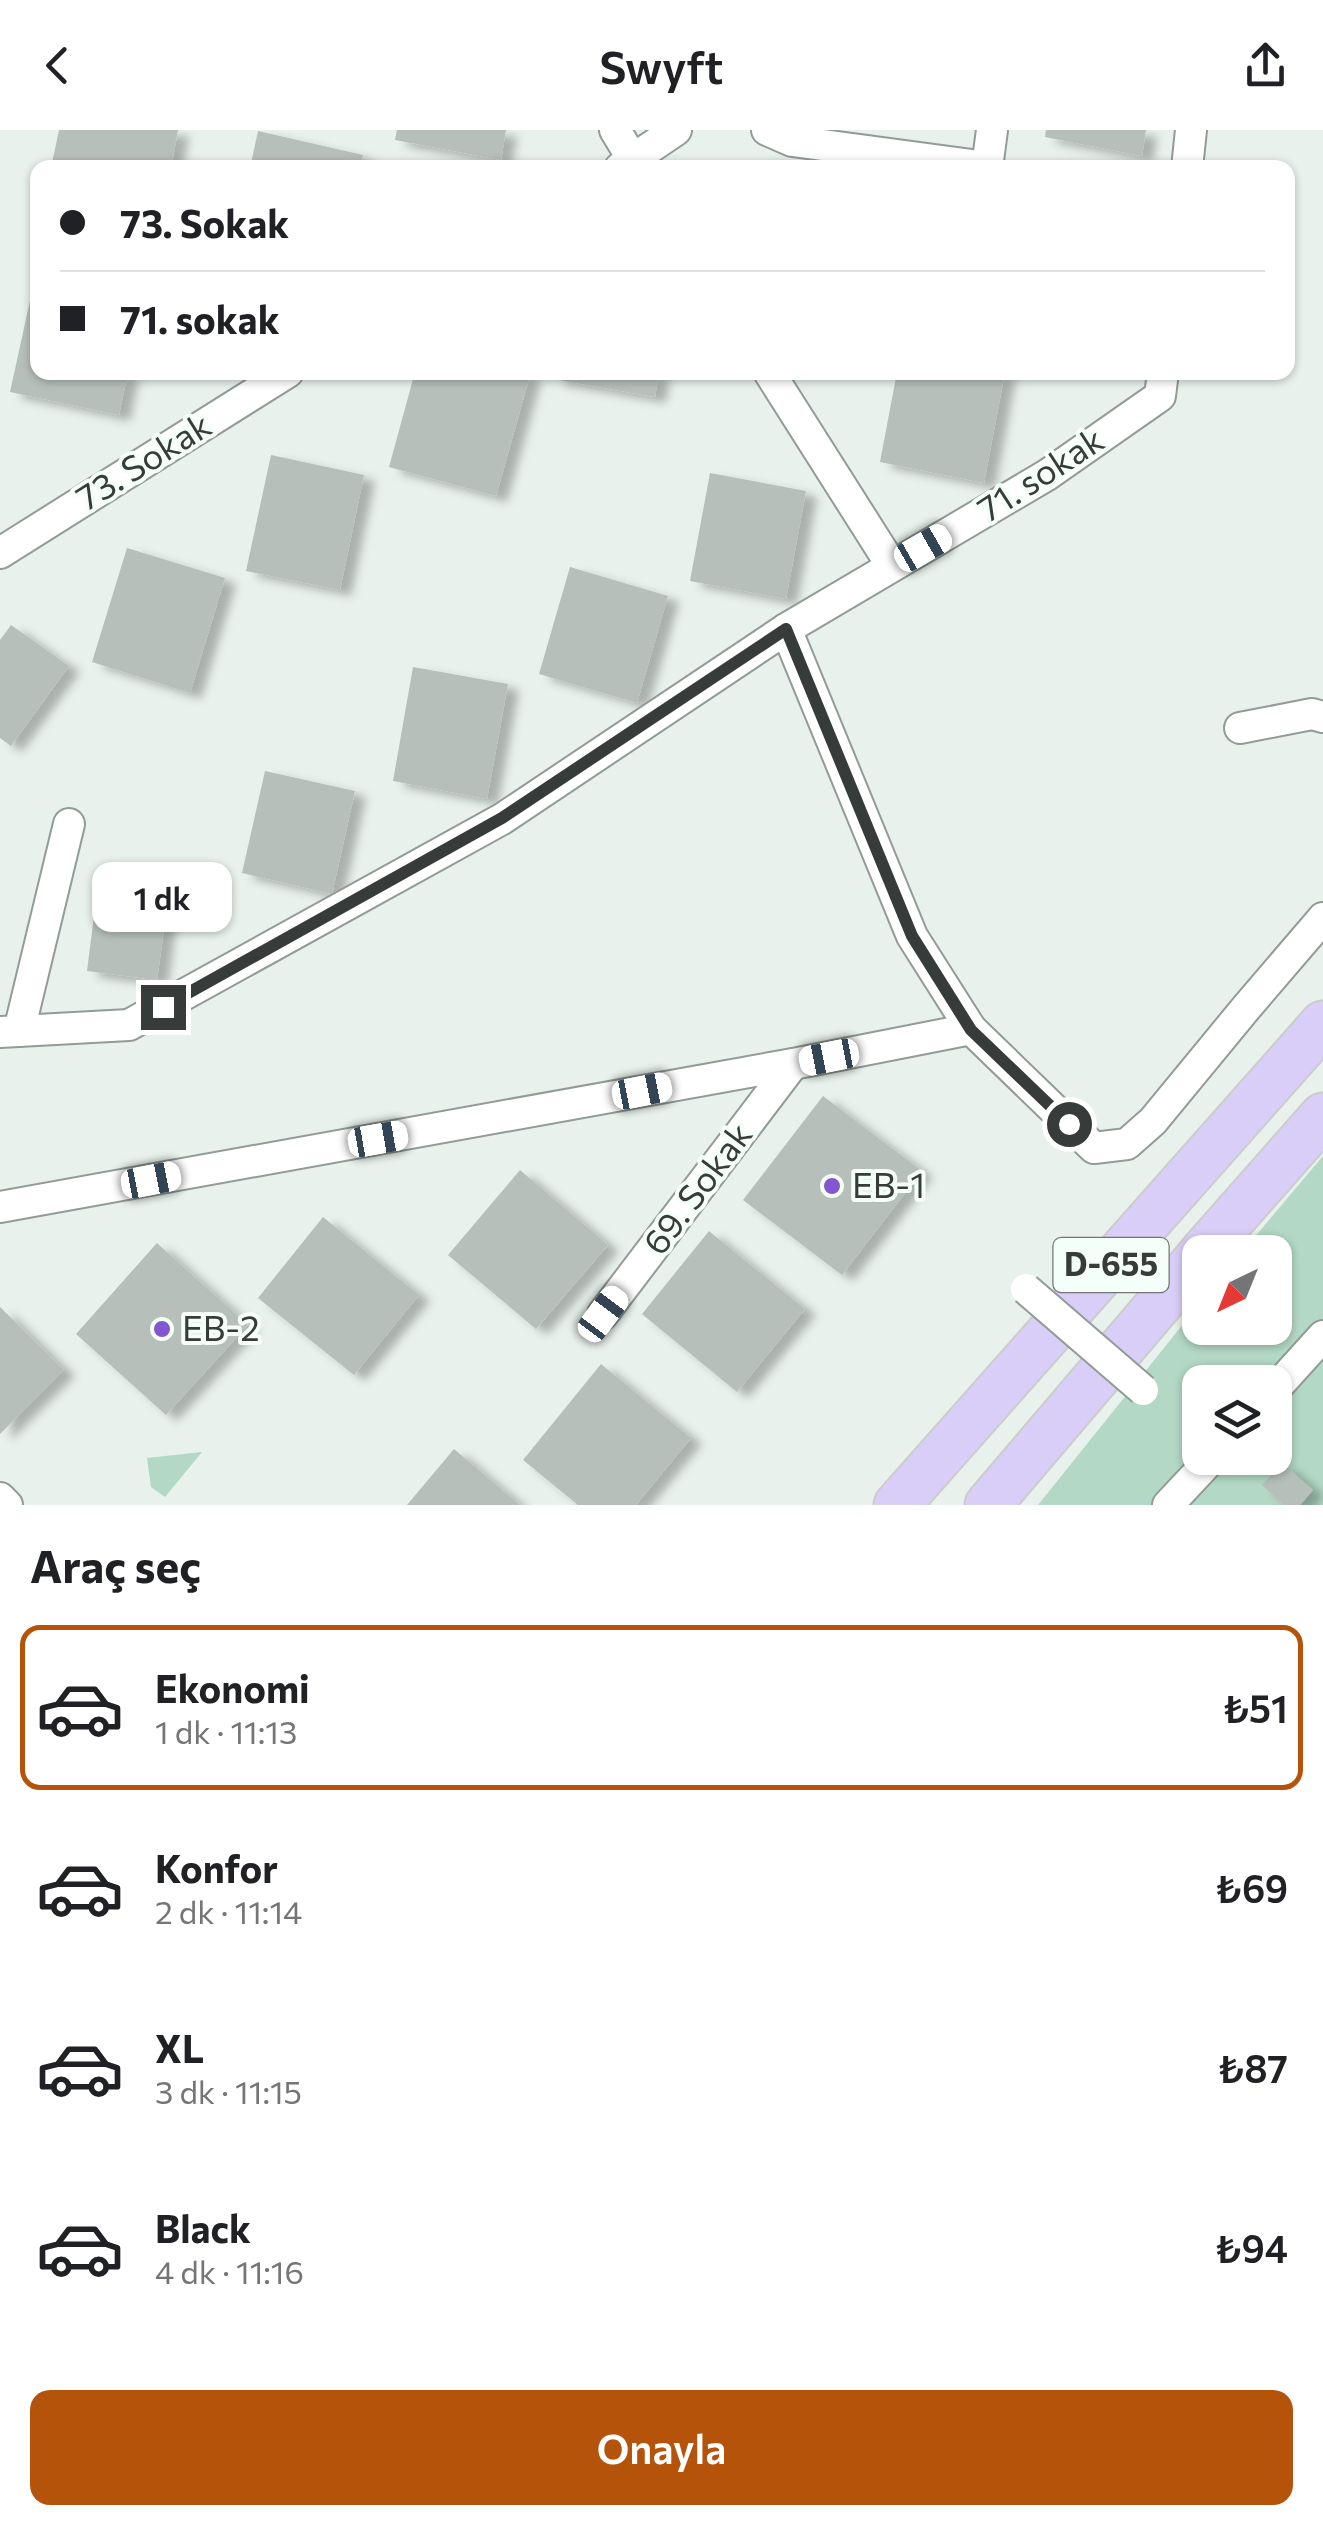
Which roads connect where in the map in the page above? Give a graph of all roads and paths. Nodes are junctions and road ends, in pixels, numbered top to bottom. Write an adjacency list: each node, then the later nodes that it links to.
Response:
1 (615, 130): 6 (street)
2 (676, 130): 7 (street)
3 (767, 130): 8 (street)
4 (992, 130): 9 (street)
5 (1191, 130): 10 (street)
6 (628, 160)
7 (637, 160)
8 (934, 160)
9 (988, 160)
10 (1188, 160)
11 (275, 380): 14 (street, 73. Sokak)
12 (774, 380): 15 (street)
13 (1162, 380): 15 (street, 71. sokak)
14 (0, 552)
15 (892, 566): 16 (street, 71. sokak)
16 (786, 629): 22 (street); 23 (street, 71. sokak)
17 (1323, 717): 18 (street)
18 (1240, 728)
19 (69, 824): 23 (street)
20 (1323, 918): 22 (street)
21 (1323, 1024): 37 (highway, D-655)
22 (971, 1030): 24 (street, 69. Sokak)
23 (10, 1032)
24 (793, 1064): 26 (street, 69. Sokak); 30 (street, 69. Sokak)
25 (1323, 1116): 27 (highway, D-655)
26 (0, 1207)
27 (1218, 1235)
28 (1182, 1276): 38 (highway, D-655)
29 (1026, 1289): 33 (street, bridge)
30 (603, 1314)
31 (1323, 1336): 32 (street)
32 (1292, 1370)
33 (1143, 1390)
34 (1196, 1475): 39 (street)
35 (0, 1498): 36 (street)
36 (7, 1505)
37 (897, 1505)
38 (988, 1505)
39 (1168, 1505)

